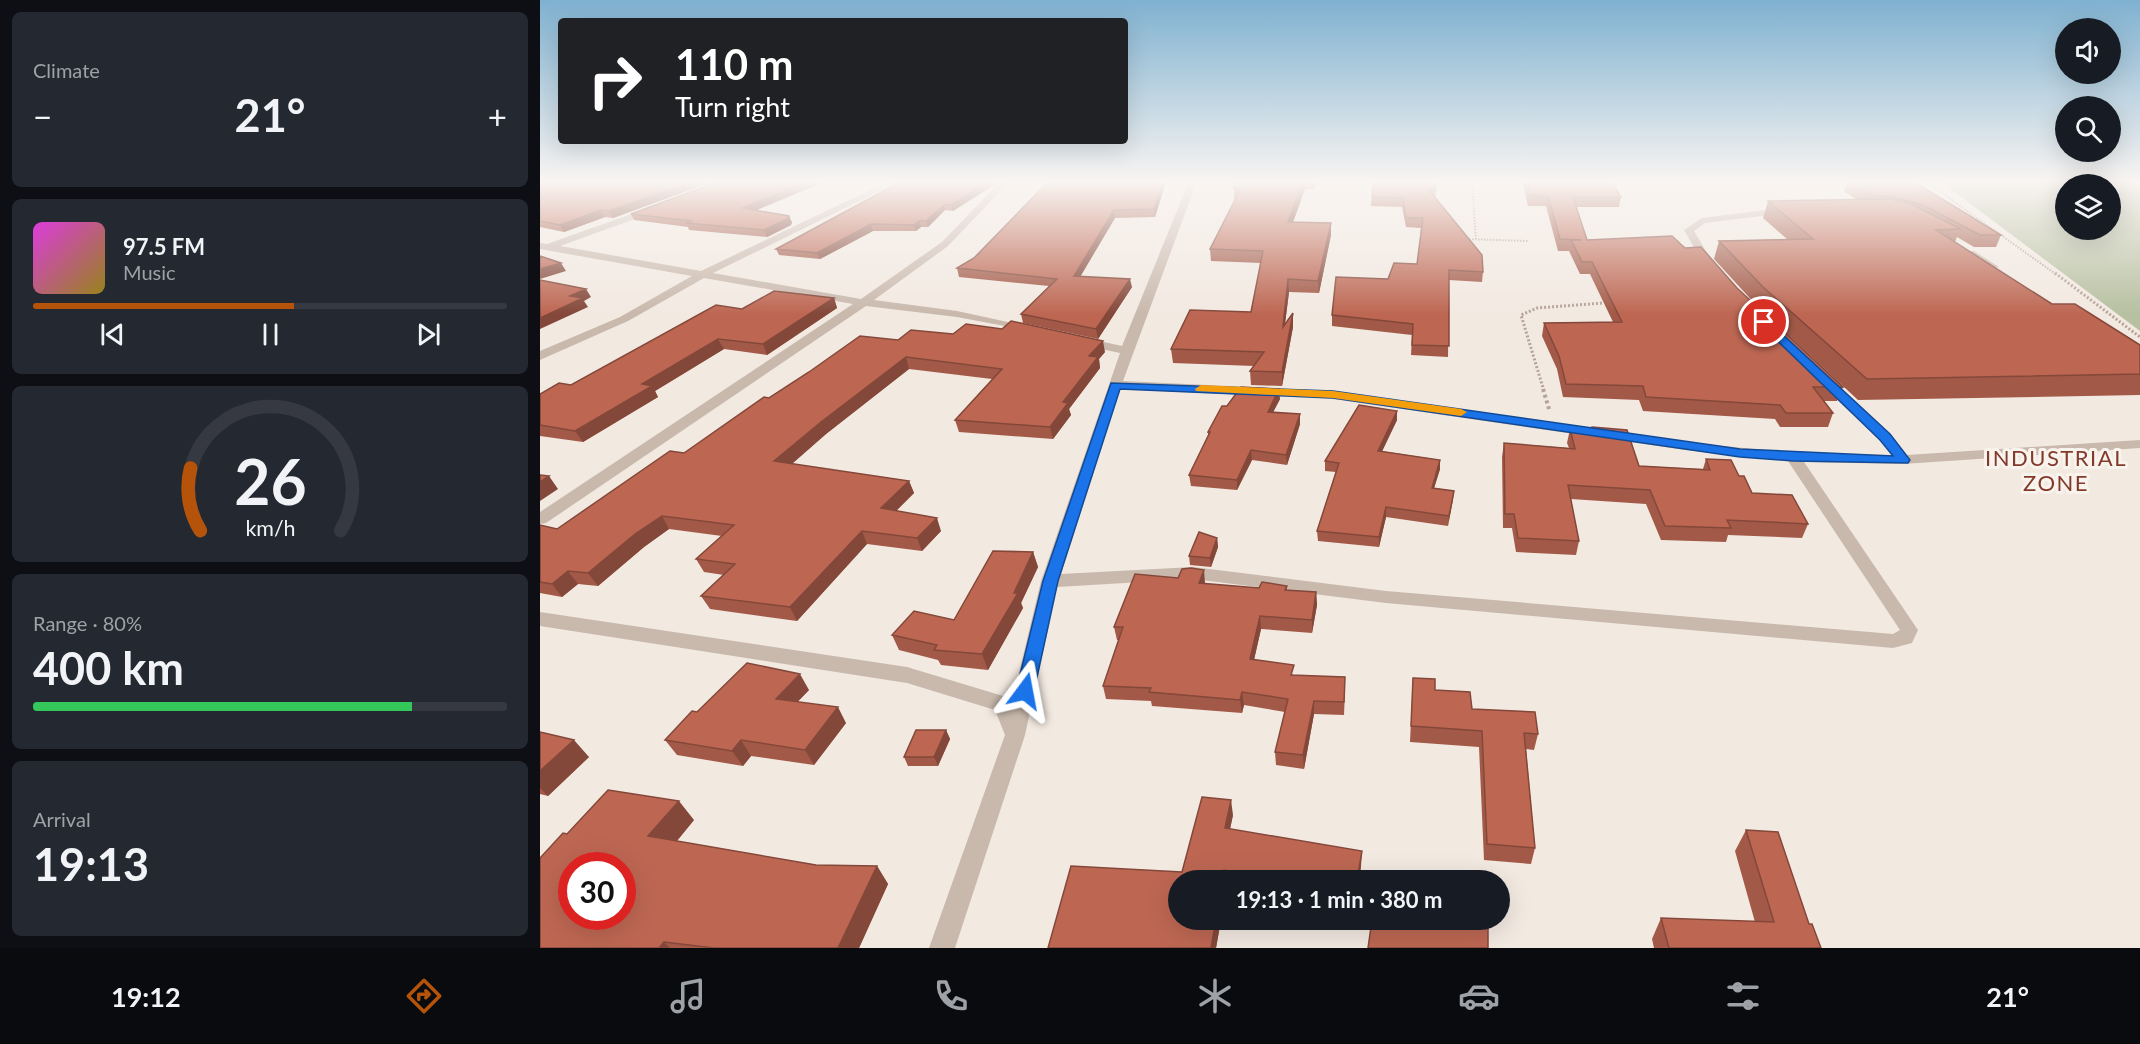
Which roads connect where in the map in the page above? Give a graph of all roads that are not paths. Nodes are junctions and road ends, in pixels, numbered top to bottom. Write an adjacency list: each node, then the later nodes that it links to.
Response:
1 (606, 225): 7 (street)
2 (804, 225): 10 (street)
3 (963, 225): 11 (street)
4 (1176, 225): 14 (street)
5 (1693, 225): 9 (street)
6 (1955, 244): 8 (street)
7 (543, 247): 10 (street)
8 (1994, 267)
9 (1714, 270)
10 (703, 274): 11 (street); 15 (street)
11 (860, 302): 12 (street); 21 (street)
12 (1036, 331)
13 (1070, 339): 14 (street)
14 (1126, 351): 17 (street)
15 (540, 356)
16 (1813, 369): 20 (street)
17 (1115, 385): 19 (street); 22 (street)
18 (2140, 444): 20 (street)
19 (1793, 457): 20 (street); 22 (street)
20 (1903, 460)
21 (540, 519)
22 (1050, 581): 24 (street)
23 (540, 619): 24 (street)
24 (1015, 735): 25 (street)
25 (942, 948)

